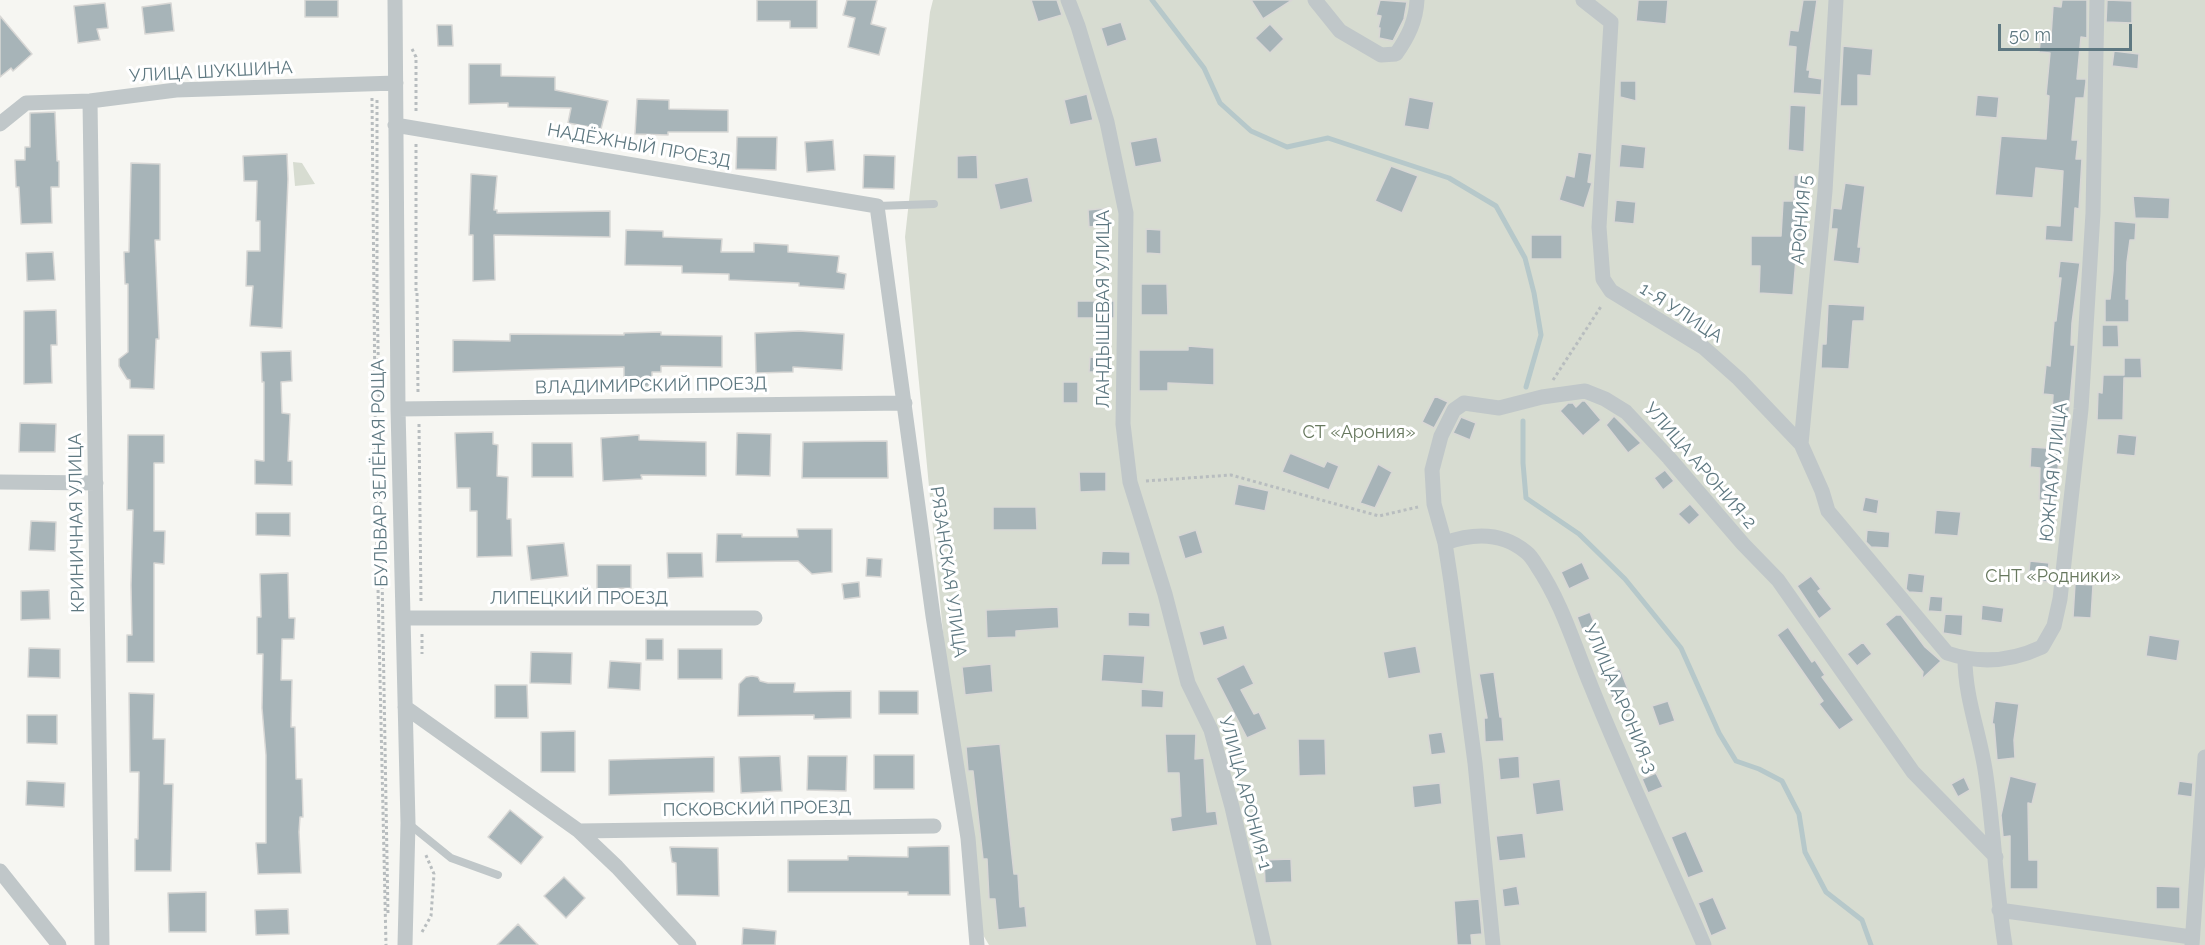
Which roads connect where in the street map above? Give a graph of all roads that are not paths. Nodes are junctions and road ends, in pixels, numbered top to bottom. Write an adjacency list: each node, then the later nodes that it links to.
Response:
1 (395, 0): 8 (street, БУЛЬВАР ЗЕЛЁНАЯ РОЩА)
2 (1068, 0): 18 (street, ЛАНДЫШЕВАЯ УЛИЦА)
3 (1315, 0): 4 (street)
4 (1418, 0)
5 (1583, 0): 16 (street, 1-Я УЛИЦА)
6 (1836, 0): 16 (street, АРОНИЯ 5)
7 (2097, 0): 24 (street, ЮЖНАЯ УЛИЦА)
8 (396, 83): 9 (street, УЛИЦА ШУКШИНА); 11 (street, БУЛЬВАР ЗЕЛЁНАЯ РОЩА)
9 (90, 101): 10 (street, УЛИЦА ШУКШИНА); 19 (street, КРИНИЧНАЯ УЛИЦА)
10 (0, 124)
11 (395, 125): 13 (street, НАДЁЖНЫЙ ПРОЕЗД); 15 (street, БУЛЬВАР ЗЕЛЁНАЯ РОЩА)
12 (934, 204): 13 (lane)
13 (877, 206): 14 (street, РЯЗАНСКАЯ УЛИЦА)
14 (904, 403): 15 (street, ВЛАДИМИРСКИЙ ПРОЕЗД); 40 (street, РЯЗАНСКАЯ УЛИЦА)
15 (398, 409): 21 (street, БУЛЬВАР ЗЕЛЁНАЯ РОЩА)
16 (1801, 444): 23 (street, 1-Я УЛИЦА)
17 (0, 482): 19 (street)
18 (1130, 482): 41 (street, УЛИЦА АРОНИЯ-1)
19 (96, 483): 37 (street, КРИНИЧНАЯ УЛИЦА)
20 (1445, 543): 31 (street, УЛИЦА АРОНИЯ-2); 42 (street, УЛИЦА АРОНИЯ-2); 43 (street, УЛИЦА АРОНИЯ-3)
21 (403, 618): 22 (street, ЛИПЕЦКИЙ ПРОЕЗД); 26 (street, БУЛЬВАР ЗЕЛЁНАЯ РОЩА)
22 (755, 618)
23 (1947, 653): 24 (street); 25 (street, 1-Я УЛИЦА)
24 (1965, 659): 25 (street)
25 (1965, 677): 31 (street)
26 (405, 707): 28 (street, БУЛЬВАР ЗЕЛЁНАЯ РОЩА); 30 (street)
27 (2205, 757): 35 (street)
28 (408, 823): 33 (lane); 38 (street, БУЛЬВАР ЗЕЛЁНАЯ РОЩА)
29 (934, 826): 30 (street, ПСКОВСКИЙ ПРОЕЗД)
30 (579, 831): 39 (street)
31 (1996, 857): 34 (street)
32 (0, 871): 36 (street)
33 (498, 875)
34 (1999, 910): 35 (street); 44 (street)
35 (2191, 941)
36 (59, 945)
37 (102, 945)
38 (405, 945)
39 (689, 945)
40 (977, 945)
41 (1264, 945)
42 (1493, 945)
43 (1704, 945)
44 (2005, 945)

